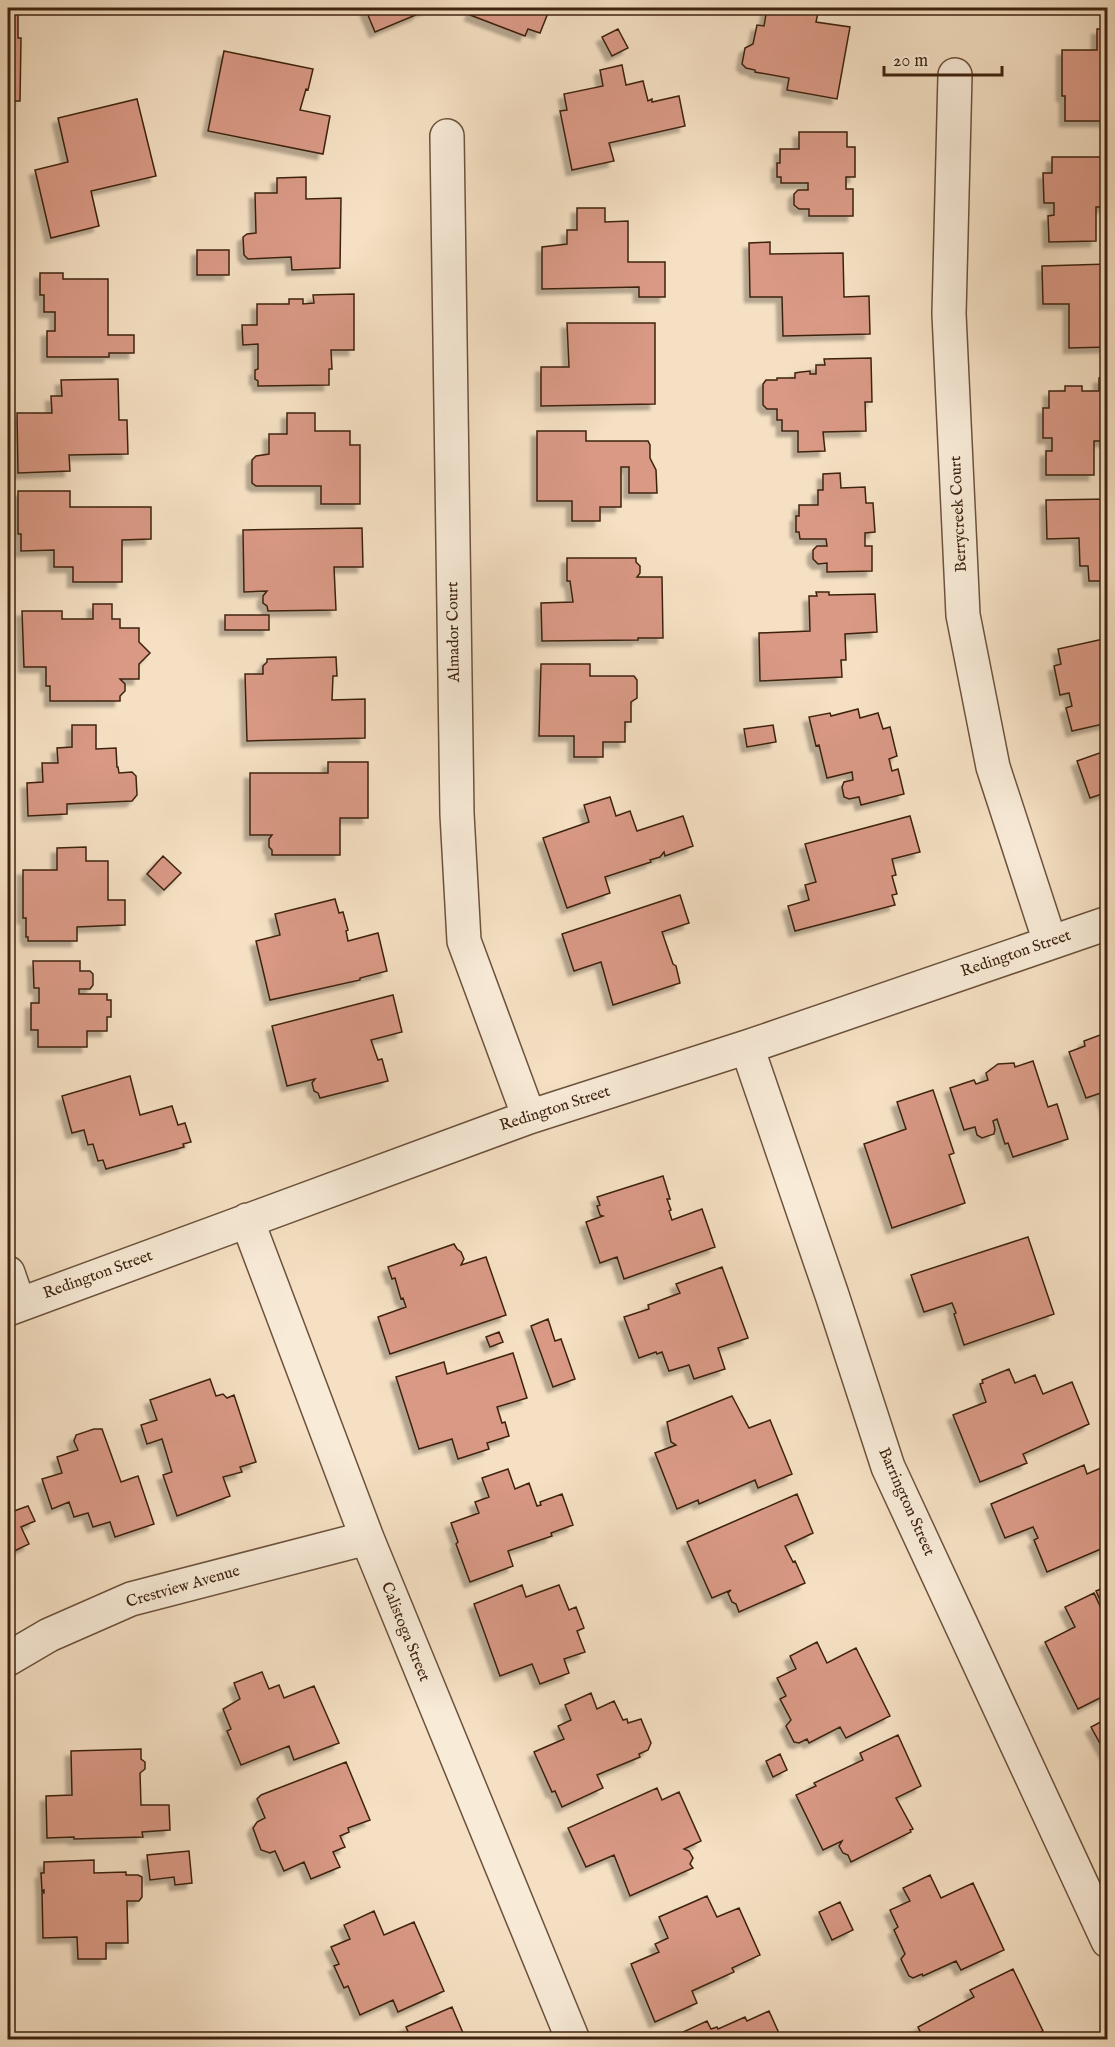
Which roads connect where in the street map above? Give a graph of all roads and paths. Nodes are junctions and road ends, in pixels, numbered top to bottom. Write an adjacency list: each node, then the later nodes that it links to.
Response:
1 (955, 75): 4 (street, Berrycreek Court)
2 (447, 136): 6 (street, Almador Court)
3 (1107, 923): 4 (street, Redington Street)
4 (1050, 942): 5 (street, Redington Street)
5 (747, 1047): 6 (street, Redington Street); 12 (street, Barrington Street)
6 (529, 1117): 7 (street, Redington Street)
7 (247, 1220): 9 (street, Redington Street); 10 (street, Calistoga Street)
8 (8, 1273): 9 (street)
9 (13, 1307)
10 (367, 1538): 11 (street, Crestview Avenue); 13 (street, Calistoga Street)
11 (8, 1659)
12 (1107, 1941)
13 (573, 2040)

